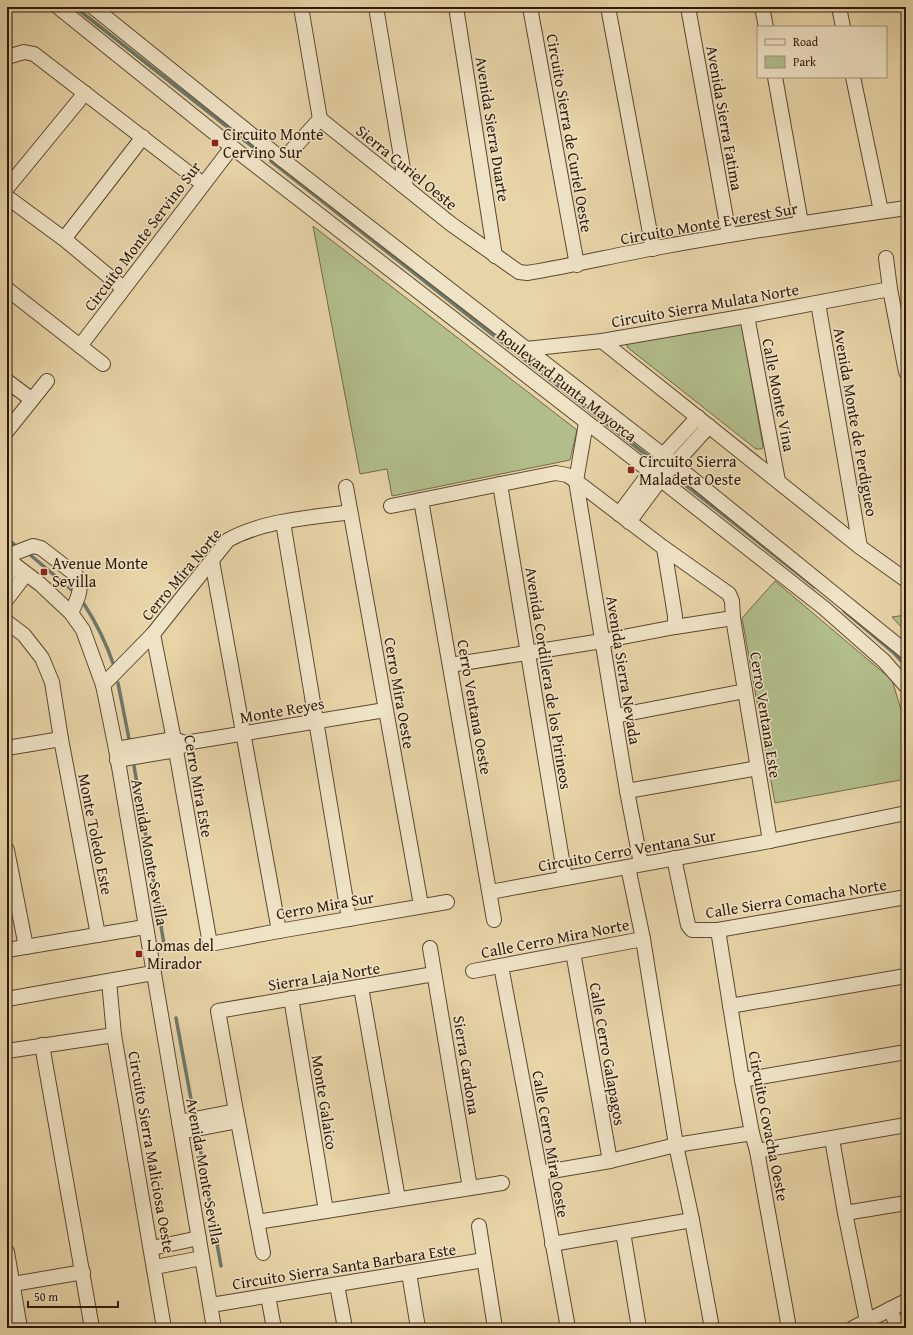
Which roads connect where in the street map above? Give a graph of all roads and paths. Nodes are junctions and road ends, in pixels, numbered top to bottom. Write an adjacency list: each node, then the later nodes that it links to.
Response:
1 (58, 7): 21 (street, Boulevard Punta Mayorca)
2 (94, 7): 12 (street, Boulevard Punta Mayorca)
3 (106, 7): 12 (street)
4 (301, 7): 19 (street)
5 (376, 7): 26 (street)
6 (456, 7): 35 (street, Avenida Sierra Duarte)
7 (530, 7): 37 (street, Circuito Sierra de Curiel Oeste)
8 (608, 7): 34 (street)
9 (688, 7): 32 (street, Avenida Sierra Fatima)
10 (762, 7): 13 (street)
11 (839, 7): 14 (street)
12 (112, 22): 22 (street, Boulevard Punta Mayorca)
13 (766, 26)
14 (843, 26)
15 (7, 57): 18 (street)
16 (775, 78): 31 (street)
17 (853, 78): 30 (street)
18 (85, 93): 20 (street); 27 (street)
19 (320, 119): 23 (street); 26 (street, Sierra Curiel Oeste)
20 (143, 138): 25 (street); 33 (street)
21 (232, 147): 24 (street, Boulevard Punta Mayorca); 25 (street, Circuito Monte Servino Sur)
22 (268, 148): 23 (street, Boulevard Punta Mayorca); 24 (street)
23 (283, 160): 46 (street, Boulevard Punta Mayorca)
24 (255, 165): 53 (street, Boulevard Punta Mayorca)
25 (203, 184): 39 (street, Circuito Monte Servino Sur)
26 (406, 187): 35 (street, Sierra Curiel Oeste)
27 (7, 188)
28 (7, 197): 33 (street)
29 (906, 208): 30 (street, Circuito Monte Everest Sur)
30 (881, 212): 31 (street, Circuito Monte Everest Sur)
31 (801, 223): 32 (street, Circuito Monte Everest Sur)
32 (729, 236): 34 (street, Circuito Monte Everest Sur)
33 (64, 239): 39 (street)
34 (653, 249): 37 (street, Circuito Monte Everest Sur)
35 (495, 256): 38 (street, Sierra Curiel Oeste)
36 (886, 258): 41 (street)
37 (577, 265): 38 (street, Circuito Monte Everest Sur)
38 (519, 272)
39 (123, 288): 45 (street, Circuito Monte Servino Sur)
40 (7, 289): 45 (street)
41 (890, 289): 42 (street, Circuito Sierra Mulata Norte); 48 (street)
42 (818, 303): 43 (street, Circuito Sierra Mulata Norte); 67 (street, Avenida Monte de Perdigueo)
43 (747, 316): 44 (street, Circuito Sierra Mulata Norte); 59 (street, Calle Monte Vina)
44 (602, 341): 46 (street, Circuito Sierra Mulata Norte); 52 (street)
45 (80, 346): 47 (street)
46 (526, 349): 55 (street, Boulevard Punta Mayorca)
47 (102, 364)
48 (906, 372)
49 (7, 381): 51 (street)
50 (46, 381): 51 (street)
51 (31, 399): 54 (street)
52 (703, 421): 55 (street); 56 (street); 59 (street)
53 (586, 422): 57 (street, Boulevard Punta Mayorca); 58 (street, Avenida Sierra Nevada)
54 (7, 431)
55 (663, 455): 56 (street, Boulevard Punta Mayorca); 57 (street)
56 (674, 464): 57 (street); 80 (street, Boulevard Punta Mayorca)
57 (655, 476): 65 (street); 84 (street, Boulevard Punta Mayorca)
58 (576, 481): 60 (street); 65 (street); 79 (street, Avenida Sierra Nevada)
59 (778, 481): 67 (street)
60 (500, 484): 62 (street); 81 (street, Avenida Cordillera de los Pirineos)
61 (346, 487): 64 (street, Cerro Mira Oeste)
62 (420, 500): 63 (street); 82 (street, Cerro Ventana Oeste)
63 (392, 506)
64 (350, 512): 66 (street, Cerro Mira Norte); 86 (street, Cerro Mira Oeste)
65 (624, 518): 68 (street)
66 (283, 522): 69 (street, Cerro Mira Norte); 88 (street)
67 (860, 547): 72 (street)
68 (664, 548): 75 (street, Cerro Ventana Este); 77 (street)
69 (212, 561): 78 (street, Cerro Mira Norte); 89 (street)
70 (9, 564): 71 (street, Avenida Monte Sevilla); 74 (street)
71 (26, 574): 73 (street); 74 (street, Avenida Monte Sevilla)
72 (906, 580)
73 (7, 599)
74 (71, 613): 83 (street, Avenida Monte Sevilla)
75 (733, 618): 77 (street); 85 (street, Cerro Ventana Este)
76 (7, 622): 90 (street, Monte Toledo Este)
77 (674, 627): 79 (street)
78 (153, 634): 83 (street, Cerro Mira Norte); 91 (street, Cerro Mira Este)
79 (602, 642): 81 (street); 87 (street, Avenida Sierra Nevada)
80 (906, 652)
81 (528, 653): 82 (street); 101 (street, Avenida Cordillera de los Pirineos)
82 (450, 665): 102 (street, Cerro Ventana Oeste)
83 (103, 685): 93 (street, Avenida Monte Sevilla)
84 (906, 686)
85 (745, 691): 87 (street); 94 (street, Cerro Ventana Este)
86 (385, 710): 88 (street, Monte Reyes); 105 (street, Cerro Mira Oeste)
87 (615, 716): 95 (street, Avenida Sierra Nevada)
88 (317, 721): 89 (street, Monte Reyes); 106 (street)
89 (244, 734): 91 (street, Monte Reyes); 110 (street)
90 (61, 739): 92 (street); 111 (street, Monte Toledo Este)
91 (178, 744): 93 (street, Monte Reyes); 113 (street, Cerro Mira Este)
92 (7, 748)
93 (116, 754): 108 (street, Avenida Monte Sevilla)
94 (758, 768): 95 (street); 97 (street, Cerro Ventana Este)
95 (627, 791): 100 (street, Avenida Sierra Nevada)
96 (906, 813): 97 (street, Circuito Cerro Ventana Sur)
97 (770, 841): 99 (street, Circuito Cerro Ventana Sur)
98 (7, 850): 114 (street)
99 (674, 858): 100 (street, Circuito Cerro Ventana Sur); 109 (street, Calle Sierra Comacha Norte)
100 (634, 866): 101 (street, Circuito Cerro Ventana Sur); 112 (street, Avenida Sierra Nevada)
101 (565, 878): 102 (street, Circuito Cerro Ventana Sur)
102 (490, 892): 107 (street, Cerro Ventana Oeste)
103 (906, 897): 109 (street, Calle Sierra Comacha Norte)
104 (447, 902): 105 (street, Cerro Mira Sur)
105 (421, 905): 106 (street, Cerro Mira Sur)
106 (349, 919): 110 (street, Cerro Mira Sur)
107 (494, 920)
108 (146, 927): 111 (street); 120 (street, Avenida Monte Sevilla)
109 (718, 930): 127 (street, Circuito Covacha Oeste)
110 (279, 931): 113 (street, Cerro Mira Sur)
111 (98, 935): 114 (street)
112 (643, 939): 117 (street, Calle Cerro Mira Norte); 138 (street, Avenida Sierra Nevada)
113 (210, 944)
114 (26, 947): 116 (street)
115 (430, 948): 121 (street, Sierra Cardona)
116 (7, 950)
117 (573, 952): 118 (street, Calle Cerro Mira Norte); 140 (street, Calle Cerro Galapagos)
118 (501, 966): 119 (street, Calle Cerro Mira Norte); 141 (street, Calle Cerro Mira Oeste)
119 (473, 971)
120 (153, 973): 123 (street); 135 (street, Avenida Monte Sevilla)
121 (434, 974): 124 (street, Sierra Laja Norte); 143 (street, Sierra Cardona)
122 (906, 976): 127 (street)
123 (110, 981): 126 (street); 128 (street, Circuito Sierra Maliciosa Oeste)
124 (360, 987): 125 (street, Sierra Laja Norte); 144 (street)
125 (291, 998): 133 (street, Sierra Laja Norte); 146 (street, Monte Galaico)
126 (7, 999)
127 (730, 1006): 132 (street, Circuito Covacha Oeste)
128 (114, 1035): 129 (street); 154 (street, Circuito Sierra Maliciosa Oeste)
129 (42, 1045): 130 (street); 160 (street)
130 (7, 1051)
131 (906, 1052): 132 (street)
132 (742, 1080): 136 (street, Circuito Covacha Oeste)
133 (237, 1116): 135 (street); 149 (street)
134 (906, 1125): 137 (street)
135 (180, 1127): 152 (street, Avenida Monte Sevilla)
136 (752, 1133): 138 (street); 139 (street, Circuito Covacha Oeste)
137 (832, 1139): 139 (street); 147 (street)
138 (676, 1145): 140 (street); 148 (street, Avenida Sierra Nevada)
139 (757, 1151): 179 (street, Circuito Covacha Oeste)
140 (610, 1161): 141 (street)
141 (540, 1173): 153 (street, Calle Cerro Mira Oeste)
142 (502, 1183): 143 (street)
143 (470, 1188): 144 (street)
144 (398, 1199): 146 (street)
145 (906, 1203): 147 (street)
146 (326, 1211): 149 (street)
147 (845, 1213): 167 (street)
148 (692, 1220): 151 (street); 178 (street, Avenida Sierra Nevada)
149 (257, 1222): 156 (street)
150 (479, 1226): 158 (street)
151 (623, 1232): 153 (street); 177 (street)
152 (199, 1238): 154 (street); 157 (street, Avenida Monte Sevilla)
153 (552, 1244): 176 (street, Calle Cerro Mira Oeste)
154 (152, 1248): 159 (street, Circuito Sierra Maliciosa Oeste)
155 (7, 1252): 162 (street)
156 (263, 1253)
157 (202, 1258): 159 (street); 165 (street, Avenida Monte Sevilla)
158 (484, 1260): 161 (street, Circuito Sierra Santa Barbara Este); 175 (street)
159 (155, 1267): 170 (street, Circuito Sierra Maliciosa Oeste)
160 (83, 1272): 162 (street); 169 (street)
161 (410, 1272): 163 (street, Circuito Sierra Santa Barbara Este); 174 (street)
162 (13, 1284): 168 (street)
163 (336, 1285): 164 (street, Circuito Sierra Santa Barbara Este); 173 (street)
164 (268, 1296): 165 (street, Circuito Sierra Santa Barbara Este); 172 (street)
165 (211, 1305): 171 (street, Avenida Monte Sevilla)
166 (901, 1307): 167 (street); 181 (street)
167 (866, 1321): 180 (street)
168 (20, 1328)
169 (92, 1328)
170 (164, 1328)
171 (214, 1328)
172 (274, 1328)
173 (346, 1328)
174 (418, 1328)
175 (495, 1328)
176 (568, 1328)
177 (639, 1328)
178 (712, 1328)
179 (789, 1328)
180 (853, 1328)
181 (898, 1328)

